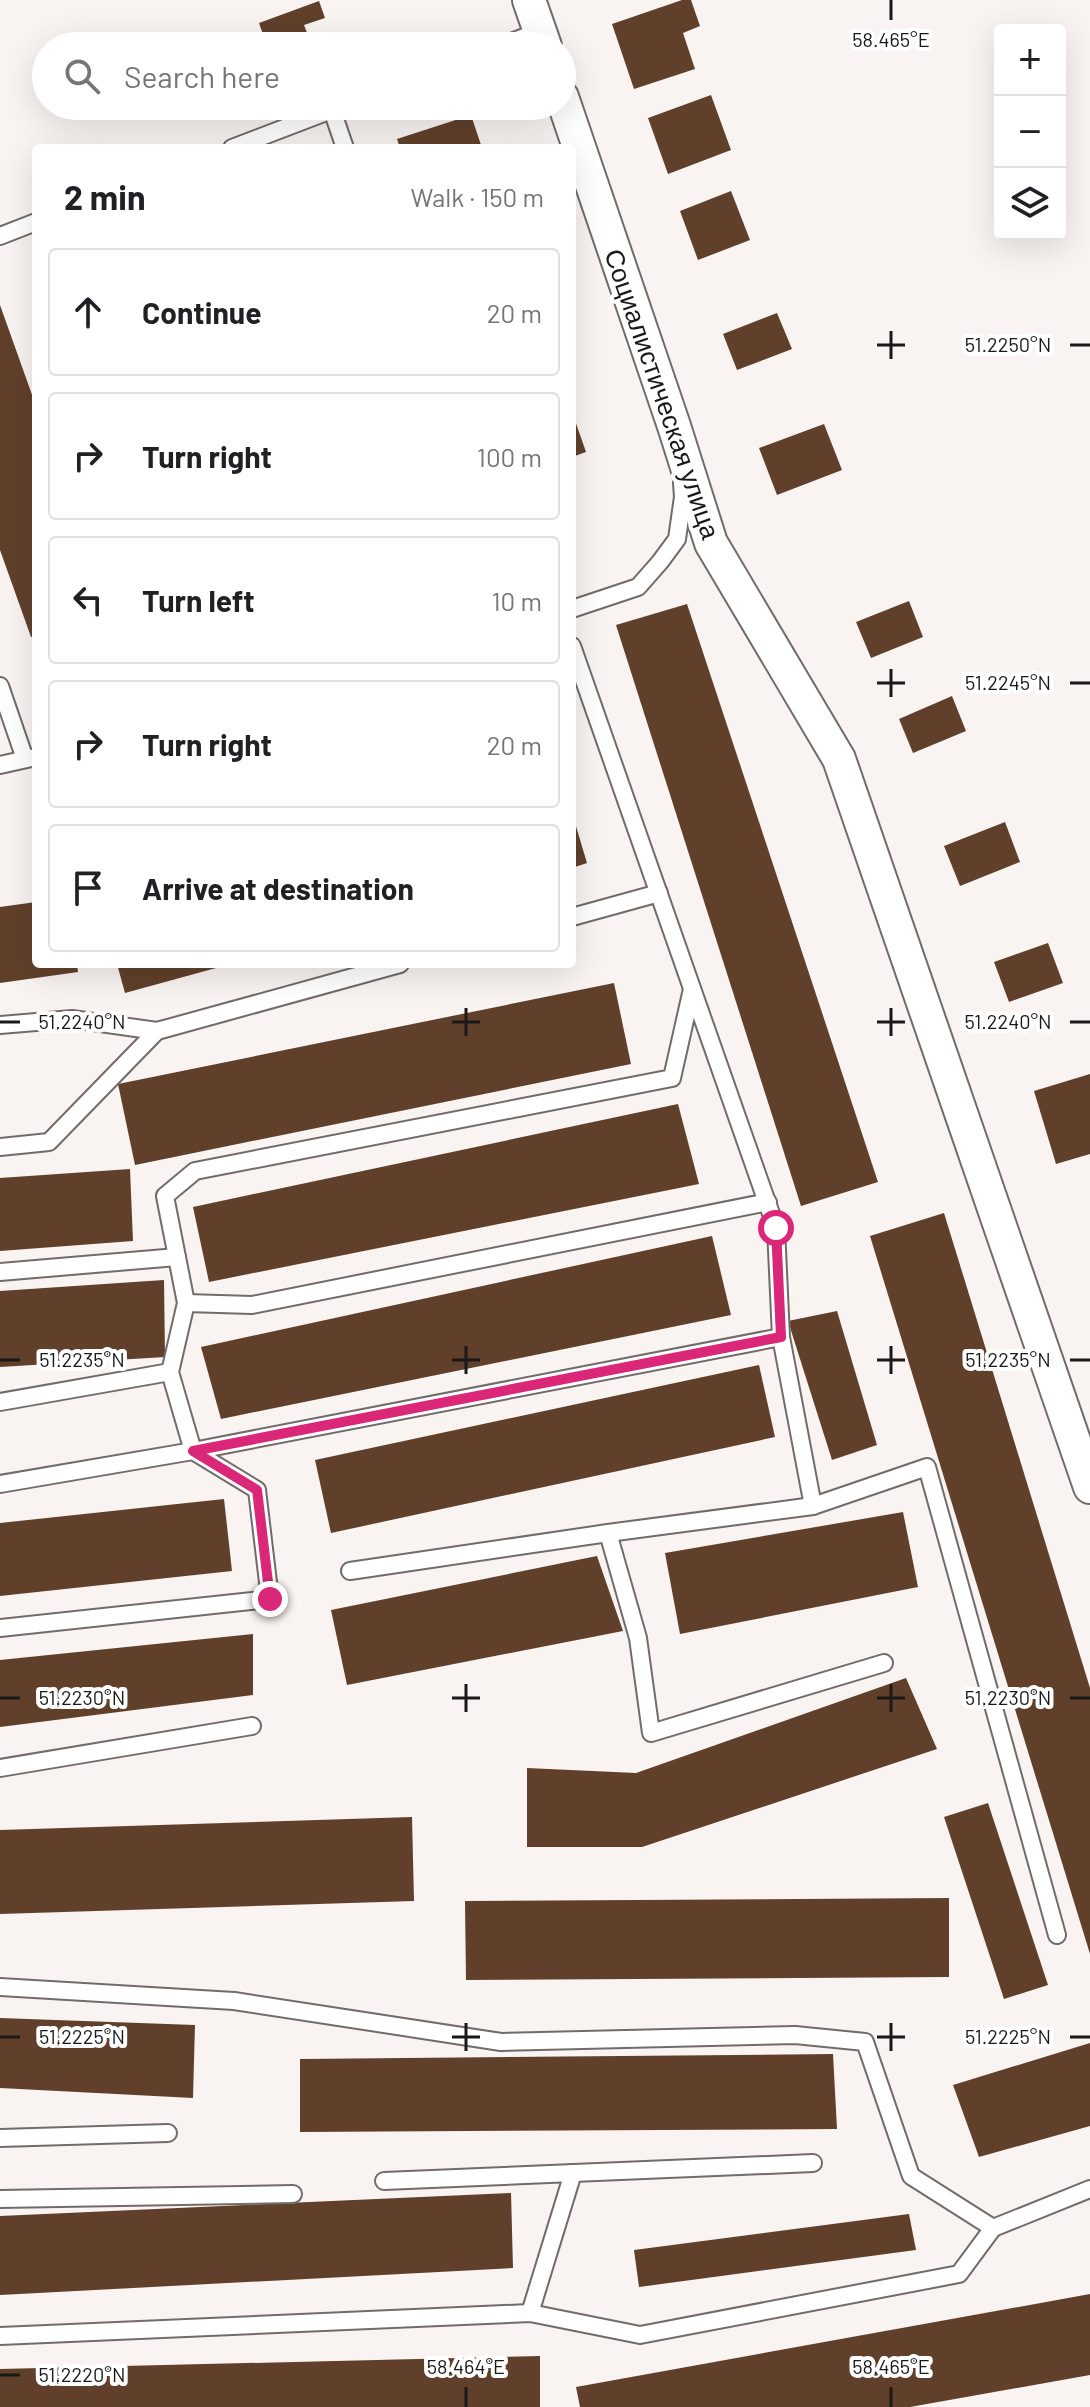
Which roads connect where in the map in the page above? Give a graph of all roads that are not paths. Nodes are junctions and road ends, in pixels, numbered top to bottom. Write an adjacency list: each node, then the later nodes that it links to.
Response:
1 (529, 0): 2 (street)
2 (540, 32)
3 (306, 120): 6 (lane)
4 (339, 120): 7 (lane)
5 (570, 120): 10 (street, Социалистическая улица)
6 (242, 144)
7 (344, 144)
8 (32, 224): 9 (lane)
9 (0, 236)
10 (674, 426): 11 (lane); 32 (street, Социалистическая улица)
11 (576, 608)
12 (576, 657): 16 (lane)
13 (0, 686): 14 (lane)
14 (30, 758): 15 (lane)
15 (0, 765)
16 (659, 893): 17 (lane); 19 (lane)
17 (576, 916)
18 (385, 968): 21 (lane)
19 (692, 989): 23 (lane); 24 (lane)
20 (0, 1025): 21 (lane)
21 (157, 1031): 22 (lane)
22 (0, 1147)
23 (768, 1202): 26 (lane); 27 (lane)
24 (177, 1257): 25 (lane); 26 (lane)
25 (0, 1272)
26 (186, 1303): 28 (lane)
27 (781, 1337): 30 (lane); 33 (lane)
28 (170, 1372): 29 (lane); 30 (lane)
29 (0, 1402)
30 (193, 1451): 31 (lane); 36 (lane)
31 (0, 1484)
32 (1090, 1487)
33 (813, 1506): 34 (lane); 40 (lane)
34 (608, 1533): 35 (lane); 37 (lane)
35 (350, 1571)
36 (0, 1628)
37 (884, 1663)
38 (252, 1726): 39 (lane)
39 (0, 1768)
40 (1057, 1935)
41 (0, 1987): 50 (lane)
42 (168, 2133): 43 (lane)
43 (0, 2138)
44 (813, 2163): 45 (lane)
45 (573, 2173): 46 (lane); 51 (lane)
46 (384, 2181)
47 (1090, 2189): 50 (lane)
48 (293, 2194): 49 (lane)
49 (0, 2199)
50 (993, 2228): 51 (lane)
51 (530, 2313): 52 (lane)
52 (0, 2336)

